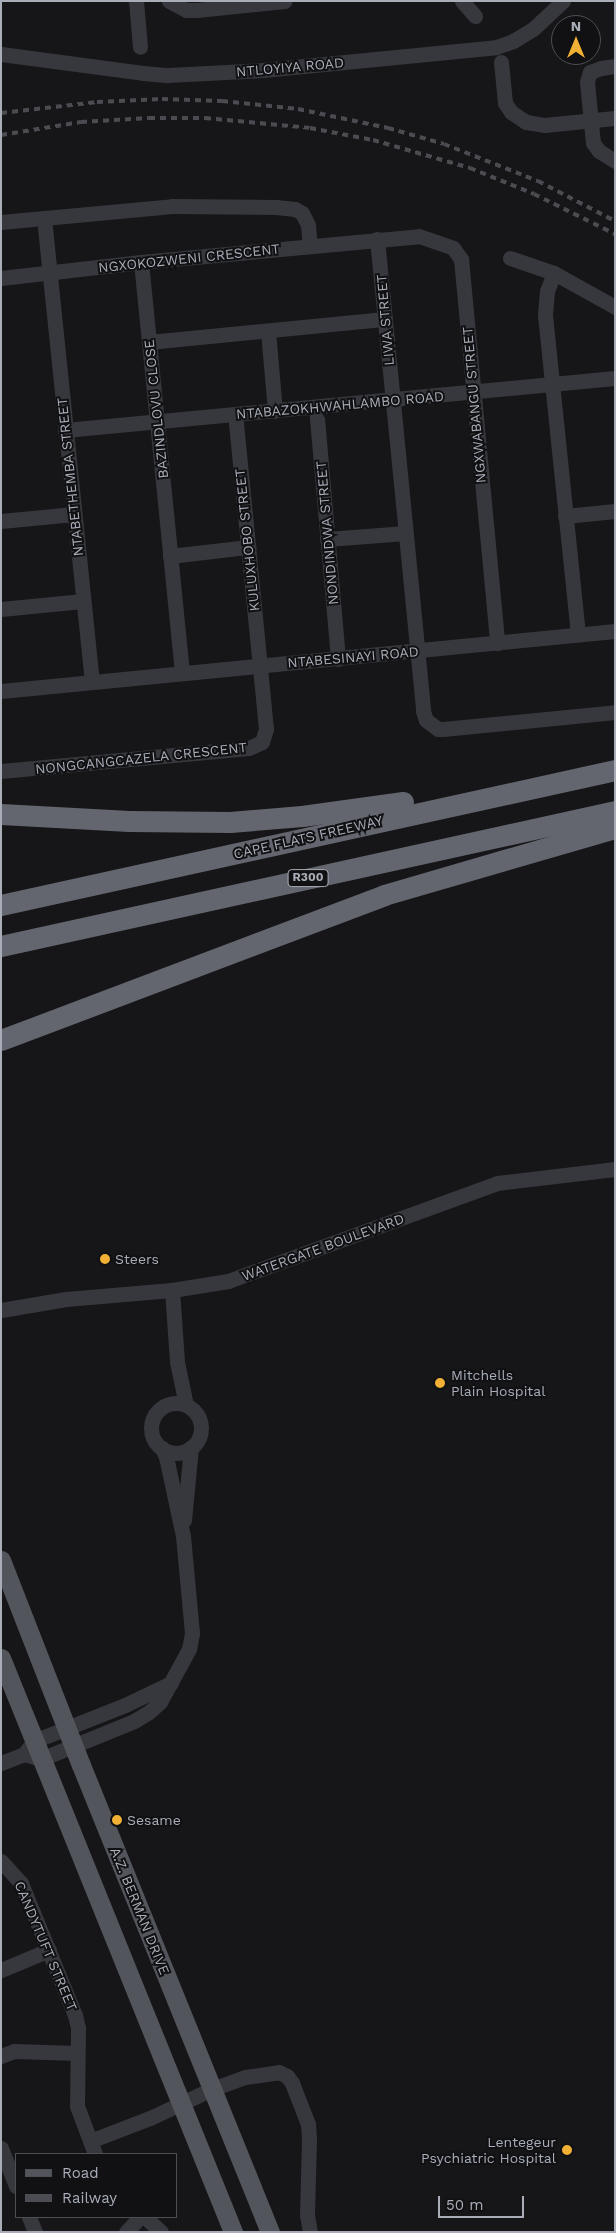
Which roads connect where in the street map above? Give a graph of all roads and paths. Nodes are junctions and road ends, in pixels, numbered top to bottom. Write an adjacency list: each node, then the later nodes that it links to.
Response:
1 (136, 1): 7 (street)
2 (170, 1): 3 (street)
3 (285, 1)
4 (462, 1): 6 (street)
5 (563, 1): 8 (street, NTLOYIYA ROAD)
6 (475, 16)
7 (140, 46)
8 (1, 54)
9 (501, 62): 12 (street)
10 (615, 66): 12 (street)
11 (615, 118): 12 (street)
12 (591, 120): 13 (street)
13 (615, 161)
14 (44, 218): 15 (street); 17 (street); 20 (street, NTABETHEMBA STREET)
15 (1, 222)
16 (377, 239): 17 (street, NGXOKOZWENI CRESCENT); 24 (street, LIWA STREET); 29 (street, NGXWABANGU STREET)
17 (310, 246): 19 (street, NGXOKOZWENI CRESCENT)
18 (510, 258): 21 (street)
19 (141, 262): 20 (street, NGXOKOZWENI CRESCENT); 26 (street, BAZINDLOVU CLOSE)
20 (50, 272): 22 (street, NGXOKOZWENI CRESCENT); 35 (street, NTABETHEMBA STREET)
21 (554, 273): 23 (street); 28 (street)
22 (1, 278)
23 (615, 307)
24 (385, 319): 25 (street); 30 (street, LIWA STREET)
25 (268, 331): 26 (street); 32 (street)
26 (149, 342): 34 (street, BAZINDLOVU CLOSE)
27 (615, 378): 28 (street, NTABAZOKHWAHLAMBO ROAD)
28 (553, 384): 29 (street, NTABAZOKHWAHLAMBO ROAD); 38 (street)
29 (472, 392): 30 (street, NTABAZOKHWAHLAMBO ROAD); 48 (street, NGXWABANGU STREET)
30 (392, 400): 31 (street, NTABAZOKHWAHLAMBO ROAD); 40 (street, LIWA STREET)
31 (316, 407): 32 (street, NTABAZOKHWAHLAMBO ROAD); 41 (street, NONDINDWA STREET)
32 (275, 411): 33 (street, NTABAZOKHWAHLAMBO ROAD)
33 (235, 414): 34 (street, NTABAZOKHWAHLAMBO ROAD); 42 (street, KULUXHOBO STREET)
34 (157, 422): 35 (street, NTABAZOKHWAHLAMBO ROAD); 43 (street, BAZINDLOVU CLOSE)
35 (65, 430): 37 (street, NTABETHEMBA STREET)
36 (615, 511): 38 (street)
37 (74, 514): 39 (street); 44 (street, NTABETHEMBA STREET)
38 (565, 516): 47 (street)
39 (1, 521)
40 (406, 533): 41 (street); 49 (street, LIWA STREET)
41 (328, 539): 50 (street, NONDINDWA STREET)
42 (248, 547): 43 (street); 51 (street, KULUXHOBO STREET)
43 (170, 556): 52 (street, BAZINDLOVU CLOSE)
44 (83, 601): 45 (street); 53 (street, NTABETHEMBA STREET)
45 (1, 609)
46 (615, 631): 47 (street, NTABESINAYI ROAD)
47 (578, 634): 48 (street, NTABESINAYI ROAD)
48 (497, 643): 49 (street, NTABESINAYI ROAD)
49 (417, 651): 50 (street, NTABESINAYI ROAD); 55 (street, LIWA STREET)
50 (338, 658): 51 (street, NTABESINAYI ROAD)
51 (260, 666): 52 (street, NTABESINAYI ROAD); 57 (street, NONGCANGCAZELA CRESCENT)
52 (182, 673): 53 (street, NTABESINAYI ROAD)
53 (92, 682): 54 (street)
54 (1, 691)
55 (615, 712)
56 (615, 770): 58 (highway, CAPE FLATS FREEWAY)
57 (1, 771)
58 (529, 788): 60 (highway); 62 (highway, CAPE FLATS FREEWAY)
59 (615, 811): 63 (highway, R300)
60 (1, 816)
61 (615, 828): 64 (highway)
62 (1, 905)
63 (1, 946)
64 (1, 1040)
65 (615, 1169): 66 (street, WATERGATE BOULEVARD)
66 (172, 1290): 68 (street, WATERGATE BOULEVARD); 70 (street)
67 (1, 1302): 68 (street, WATERGATE BOULEVARD)
68 (27, 1305): 69 (street, WATERGATE BOULEVARD)
69 (1, 1310)
70 (178, 1362): 71 (street); 72 (street)
71 (186, 1405): 72 (street); 73 (street)
72 (162, 1407): 74 (street)
73 (191, 1447): 74 (street); 75 (street)
74 (162, 1448): 75 (street)
75 (183, 1536): 78 (street)
76 (1, 1560): 79 (main road, A.Z. BERMAN DRIVE)
77 (1, 1658): 81 (main road)
78 (171, 1683): 79 (street); 80 (street)
79 (66, 1728): 80 (main road, A.Z. BERMAN DRIVE); 81 (street)
80 (73, 1746): 81 (street); 88 (main road, A.Z. BERMAN DRIVE)
81 (33, 1751): 82 (street); 89 (main road)
82 (1, 1763)
83 (1, 1861): 84 (street, CANDYTUFT STREET)
84 (49, 1950): 85 (street); 86 (street, CANDYTUFT STREET)
85 (1, 1970)
86 (77, 2053): 87 (street); 91 (street, CANDYTUFT STREET)
87 (1, 2056)
88 (212, 2089): 89 (street); 100 (main road, A.Z. BERMAN DRIVE); 101 (street)
89 (182, 2104): 91 (street); 99 (main road)
90 (1, 2148): 92 (street)
91 (92, 2148)
92 (15, 2183)
93 (29, 2218): 96 (street)
94 (139, 2218): 97 (street)
95 (146, 2218): 98 (street)
96 (35, 2232)
97 (126, 2232)
98 (161, 2232)
99 (233, 2232)
100 (270, 2232)
101 (310, 2232)

